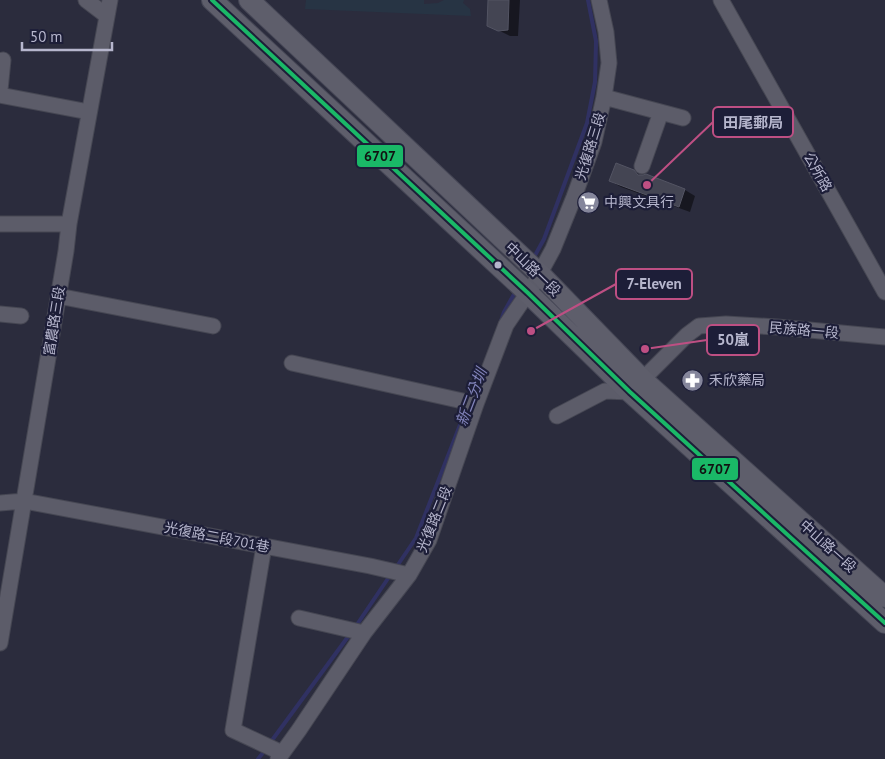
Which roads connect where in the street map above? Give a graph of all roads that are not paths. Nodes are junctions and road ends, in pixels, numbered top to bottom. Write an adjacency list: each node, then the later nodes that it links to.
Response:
1 (86, 0): 7 (street)
2 (110, 0): 7 (street, 富農路三段)
3 (212, 0): 18 (main road, 中山路一段)
4 (249, 0): 18 (main road, 中山路一段)
5 (599, 0): 11 (street, 光復路三段)
6 (722, 0): 19 (street, 公所路)
7 (107, 16): 12 (street, 富農路三段)
8 (3, 60): 9 (street)
9 (0, 90)
10 (0, 94): 12 (street)
11 (604, 96): 13 (street); 18 (street, 光復路三段)
12 (90, 112): 17 (street, 富農路三段)
13 (661, 112): 14 (street); 15 (street)
14 (683, 118)
15 (642, 166)
16 (0, 224): 17 (street)
17 (69, 224): 20 (street, 富農路三段)
18 (533, 283): 26 (main road, 中山路一段); 27 (street, 光復路二段)
19 (885, 292)
20 (58, 296): 23 (street); 29 (street, 富農路三段)
21 (0, 314): 22 (street)
22 (21, 316)
23 (213, 326)
24 (885, 337): 26 (street, 民族路一段)
25 (292, 363): 27 (street)
26 (637, 386): 28 (street); 33 (main road, 中山路一段); 35 (main road, 中山路一段)
27 (476, 404): 32 (street, 光復路二段)
28 (557, 416)
29 (24, 501): 30 (street, 光復路二段701巷); 31 (street, 光復路二段701巷); 37 (street, 富農路三段)
30 (0, 503)
31 (264, 546): 32 (street, 光復路二段701巷); 38 (street)
32 (409, 575): 36 (street, 光復路二段)
33 (885, 597)
34 (299, 618): 36 (street)
35 (885, 623)
36 (364, 633): 38 (street, 光復路二段)
37 (0, 643)
38 (280, 756)

